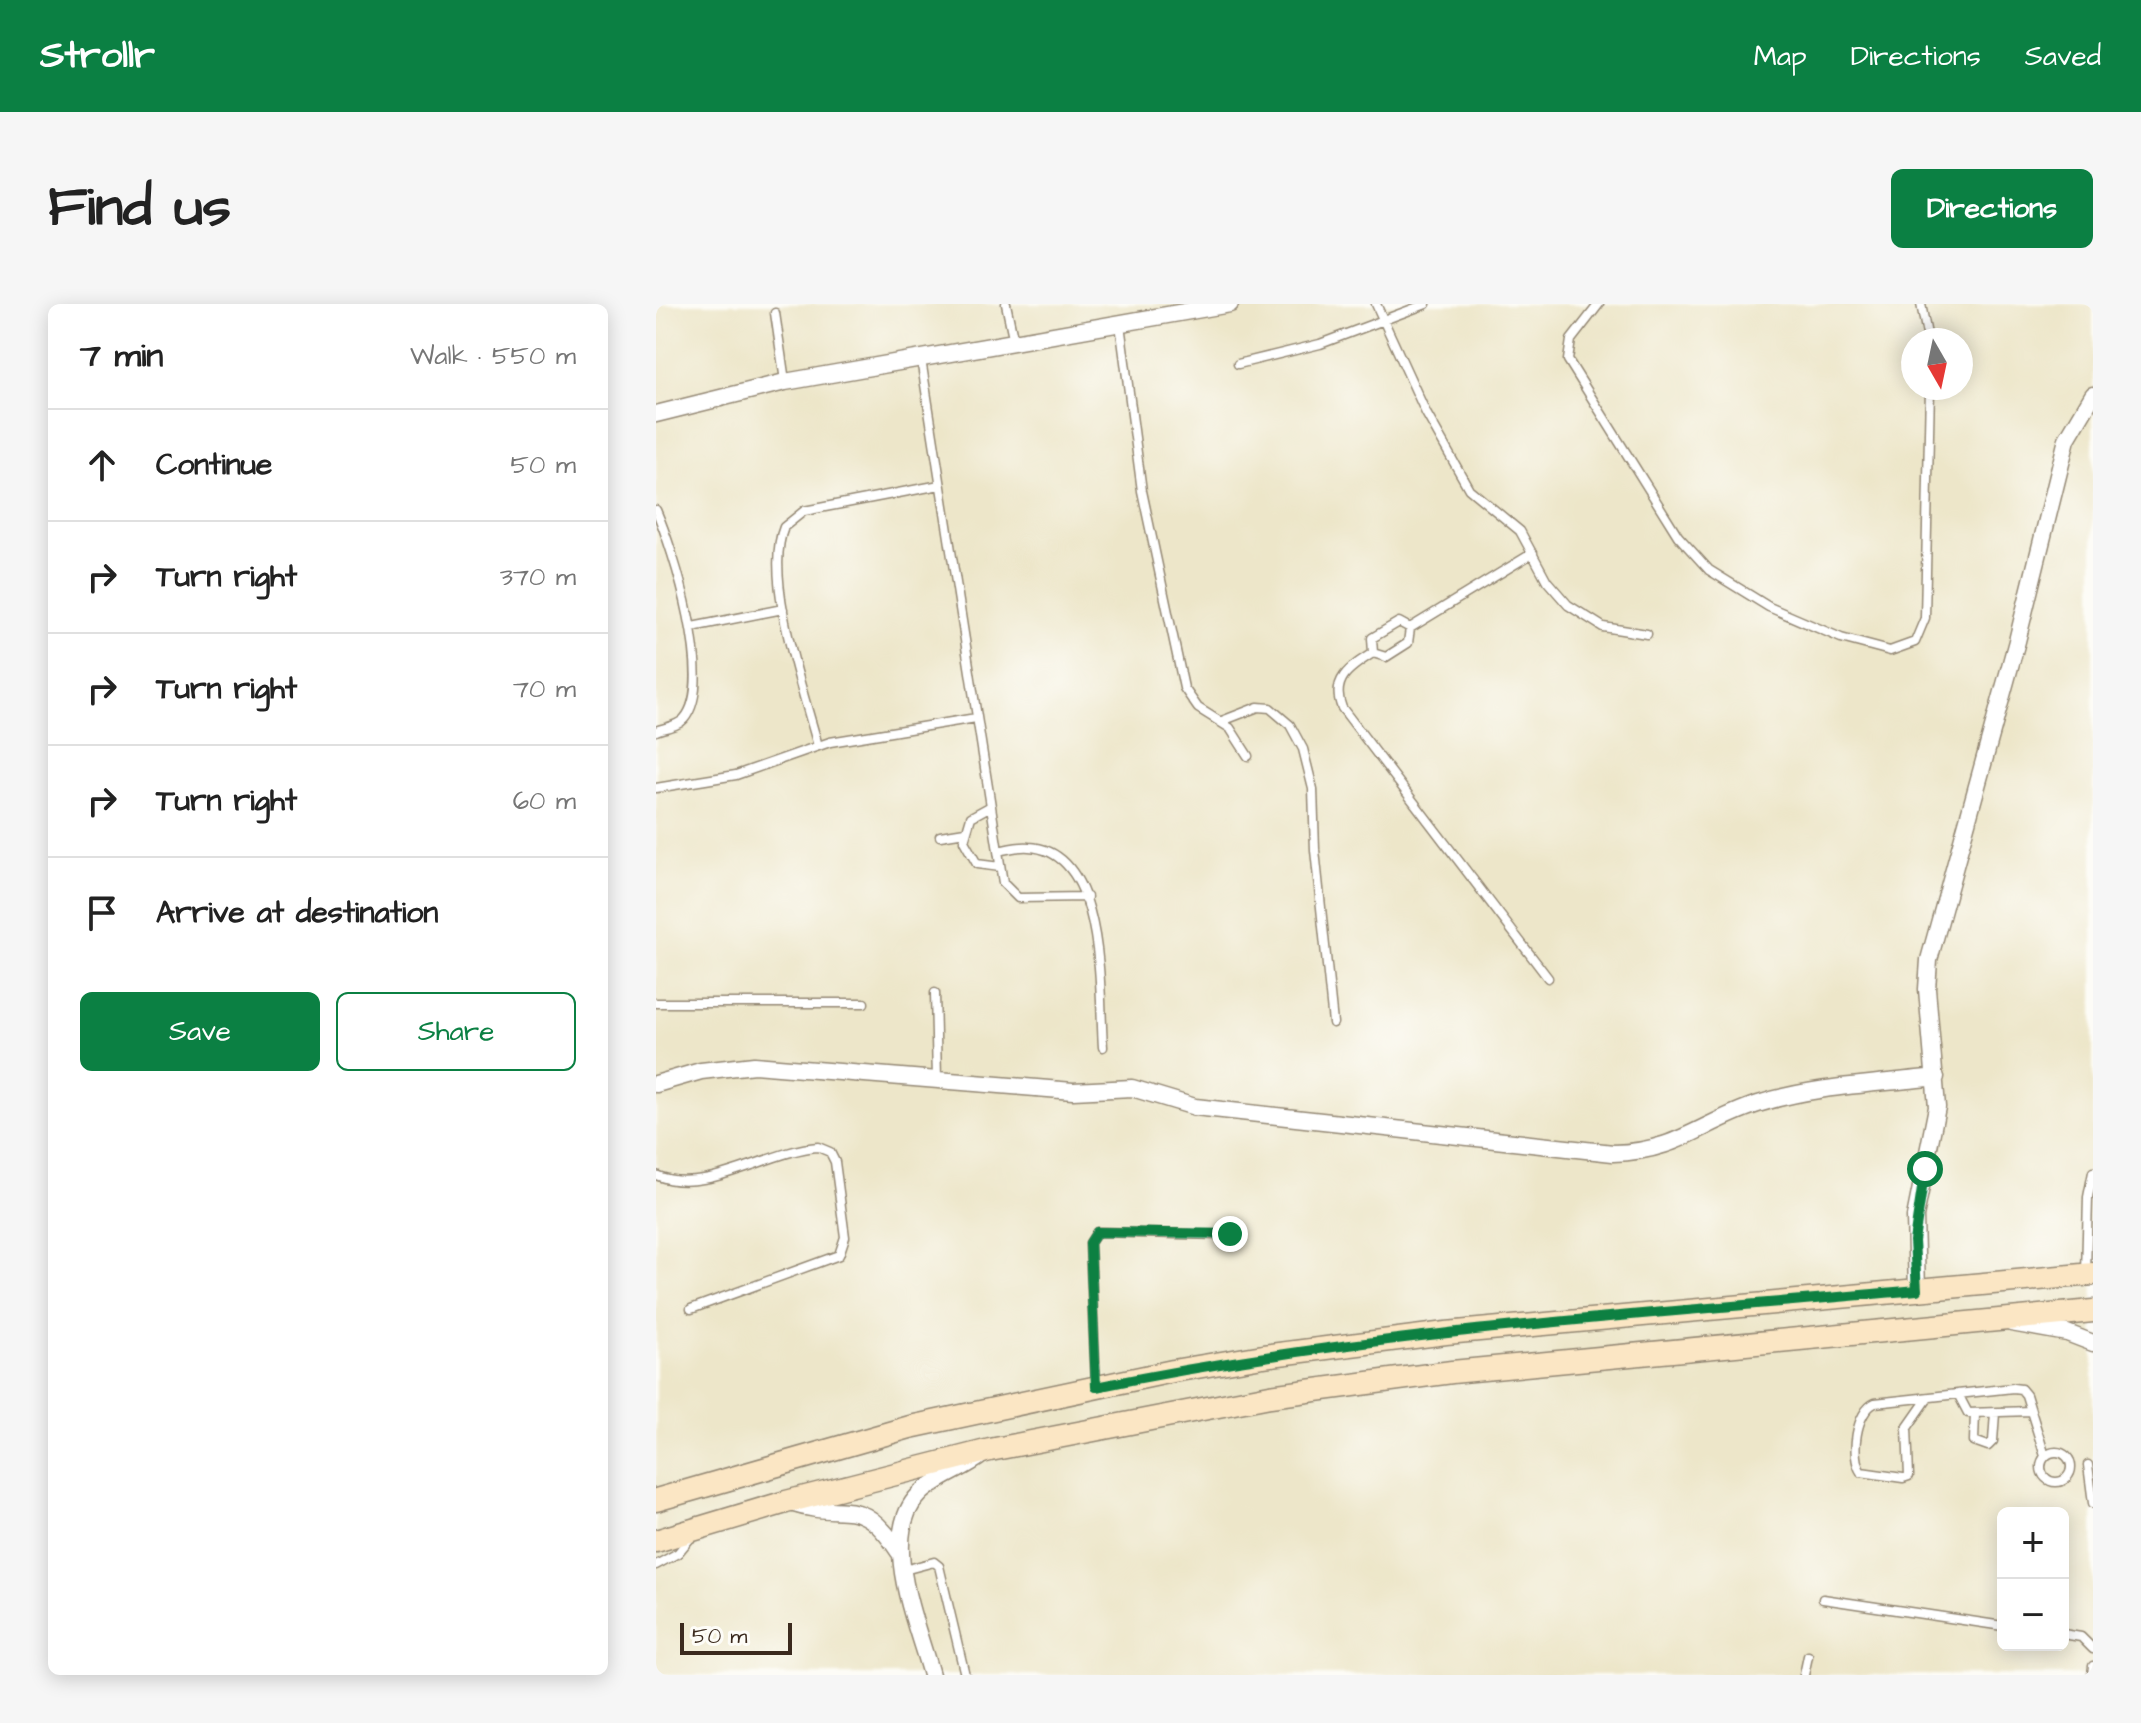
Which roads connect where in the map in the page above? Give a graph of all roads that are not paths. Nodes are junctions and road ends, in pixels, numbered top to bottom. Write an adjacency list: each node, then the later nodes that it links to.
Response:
1 (1006, 304): 11 (lane)
2 (1230, 304): 9 (street)
3 (1376, 304): 8 (lane)
4 (1426, 304): 8 (lane)
5 (1599, 304): 16 (lane)
6 (1921, 304): 10 (lane)
7 (775, 313): 14 (lane)
8 (1384, 321): 13 (lane); 20 (lane)
9 (1120, 324): 11 (street); 27 (lane)
10 (1926, 328)
11 (1014, 343): 12 (street)
12 (921, 359): 14 (street); 18 (lane)
13 (1238, 364)
14 (785, 382): 17 (street)
15 (2093, 395): 44 (street)
16 (1930, 400)
17 (656, 414)
18 (940, 485): 21 (lane); 26 (lane)
19 (656, 510): 22 (lane)
20 (1533, 553): 23 (lane); 24 (lane)
21 (783, 609): 22 (lane); 29 (lane)
22 (692, 627): 28 (lane)
23 (1410, 628): 25 (lane); 25 (lane)
24 (1647, 634)
25 (1373, 653): 38 (lane)
26 (976, 718): 29 (lane); 32 (lane)
27 (1222, 721): 30 (lane); 42 (lane)
28 (656, 731)
29 (818, 746): 31 (lane)
30 (1248, 756)
31 (656, 788)
32 (991, 806): 33 (lane); 35 (lane)
33 (965, 832): 34 (lane); 36 (lane)
34 (940, 836)
35 (998, 851): 36 (lane); 37 (lane)
36 (1000, 867): 37 (lane)
37 (1087, 897): 43 (lane)
38 (1548, 978)
39 (935, 993): 45 (lane)
40 (656, 1003): 41 (lane)
41 (864, 1003)
42 (1333, 1023)
43 (1103, 1047)
44 (1936, 1077): 45 (street); 52 (street)
45 (937, 1080): 46 (street)
46 (656, 1084)
47 (656, 1175): 53 (lane)
48 (2092, 1177): 50 (lane)
49 (1237, 1224): 57 (lane)
50 (2090, 1248): 51 (lane)
51 (2089, 1274): 52 (street)
52 (1917, 1290): 57 (street)
53 (691, 1309)
54 (2093, 1311): 55 (street)
55 (1994, 1319): 56 (street); 63 (street)
56 (2093, 1343)
57 (1096, 1387): 67 (street)
58 (1958, 1394): 59 (lane); 60 (lane); 61 (lane)
59 (1928, 1398): 59 (lane)
60 (2031, 1411): 62 (lane); 64 (lane)
61 (1975, 1413): 62 (lane); 62 (lane)
62 (1995, 1413)
63 (990, 1450): 68 (street); 72 (street)
64 (2045, 1456): 66 (lane); 66 (lane)
65 (2090, 1465): 66 (lane); 69 (lane)
66 (2071, 1467)
67 (656, 1500)
68 (786, 1502): 70 (street); 72 (street)
69 (2093, 1503)
70 (697, 1528): 71 (street); 73 (lane)
71 (656, 1541)
72 (902, 1562): 80 (street); 81 (lane)
73 (656, 1565)
74 (1823, 1599): 75 (lane)
75 (1997, 1625)
76 (2069, 1635): 77 (lane)
77 (2093, 1649)
78 (1808, 1656): 82 (lane)
79 (2093, 1666): 83 (lane)
80 (931, 1675)
81 (965, 1675)
82 (1804, 1675)
83 (2092, 1675)

